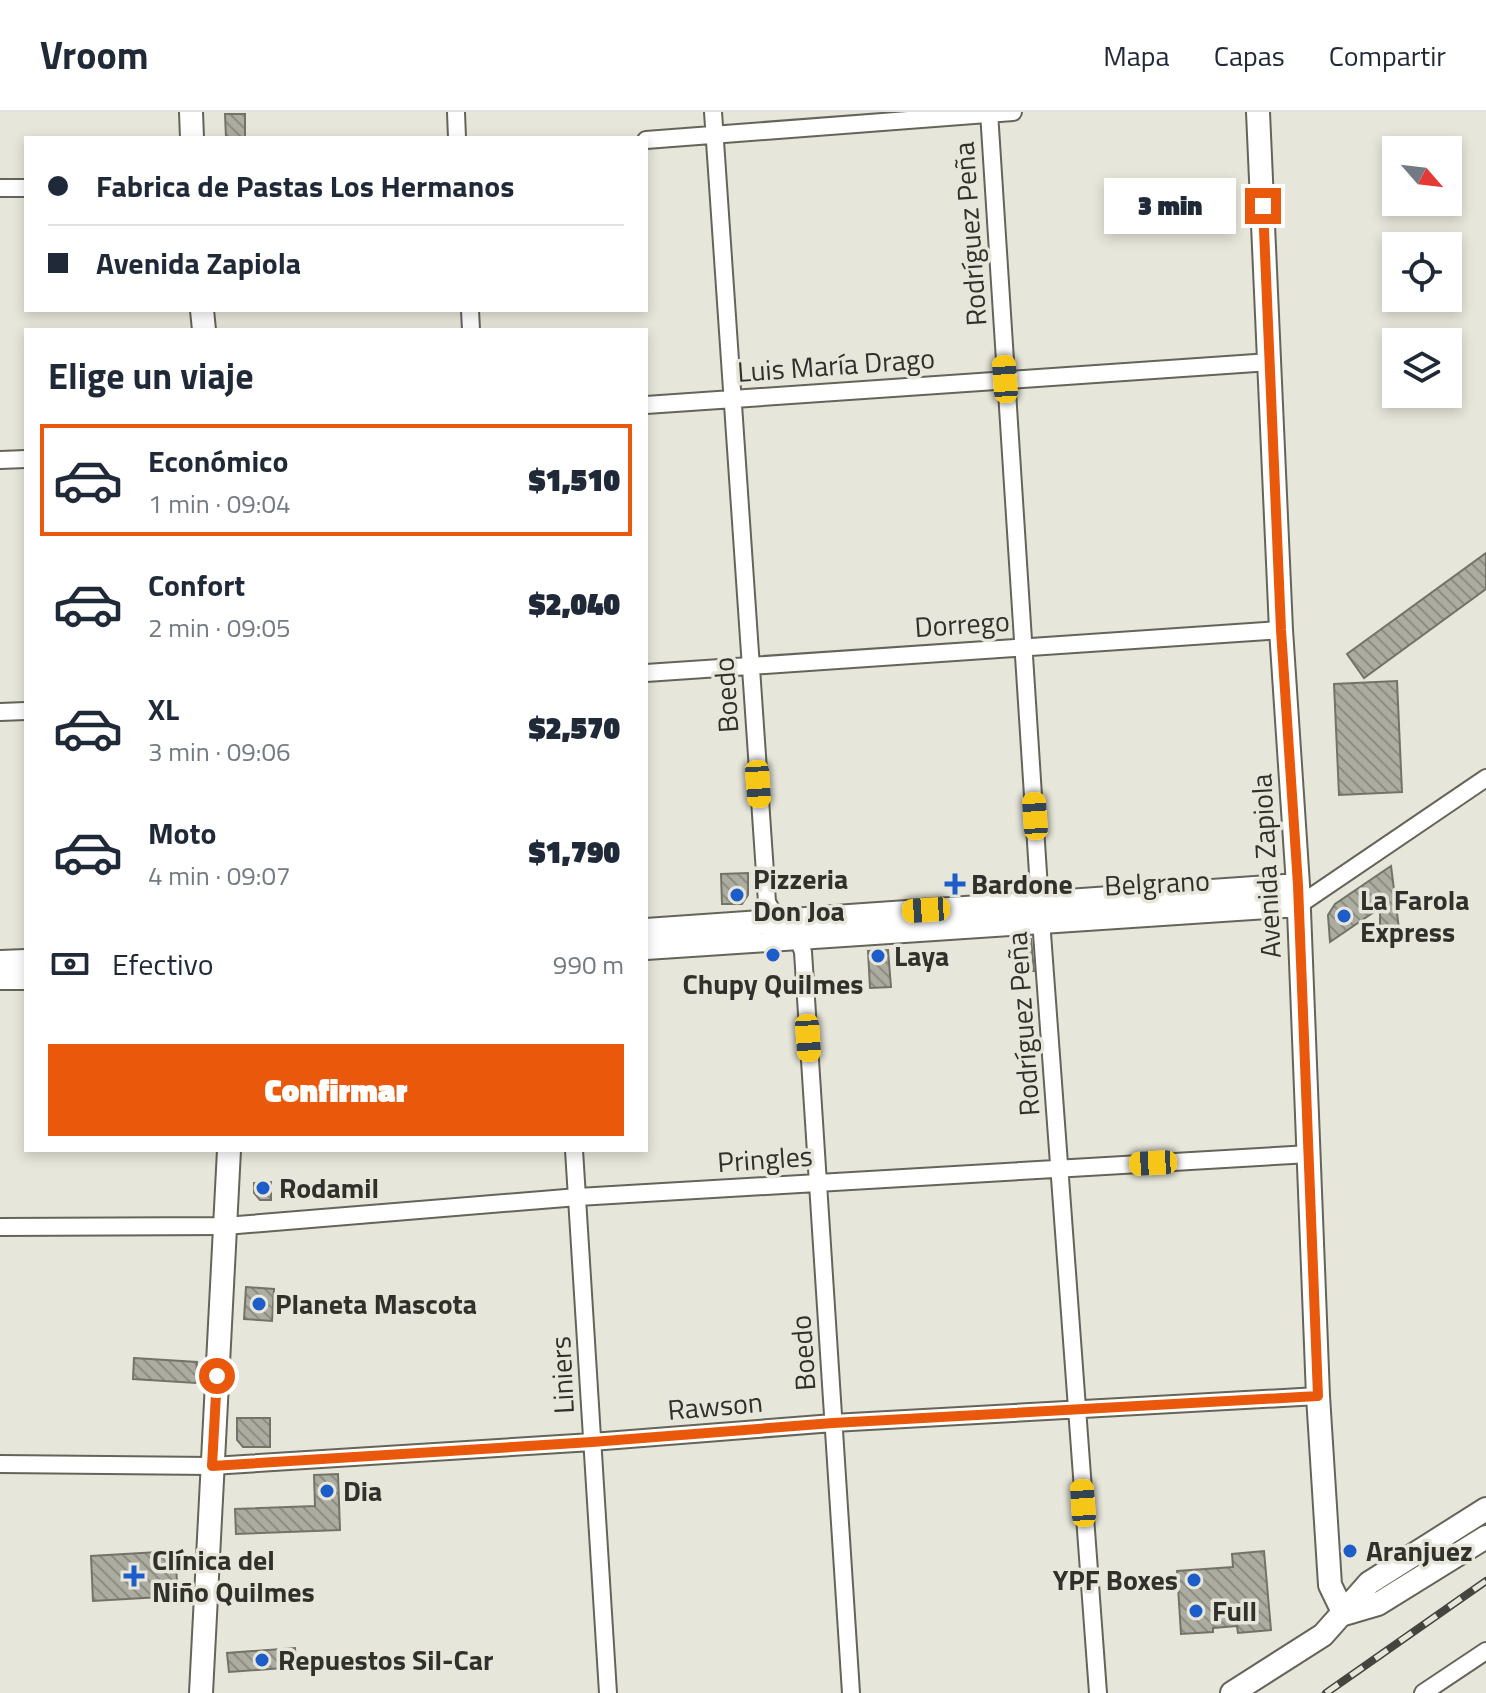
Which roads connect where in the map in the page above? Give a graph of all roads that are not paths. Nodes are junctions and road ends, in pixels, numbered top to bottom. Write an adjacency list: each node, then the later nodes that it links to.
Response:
1 (191, 112): 8 (main road)
2 (456, 112): 9 (street)
3 (713, 112): 7 (street, Boedo)
4 (1013, 112): 6 (street)
5 (1258, 112): 13 (main road, Avenida Zapiola)
6 (989, 113): 7 (street); 14 (street, Rodríguez Peña)
7 (714, 135): 10 (street); 15 (street, Boedo)
8 (192, 136)
9 (457, 136)
10 (648, 140)
11 (0, 188): 12 (street)
12 (24, 188)
13 (1270, 362): 14 (street, Luis María Drago); 19 (main road, Avenida Zapiola)
14 (1005, 379): 15 (street, Luis María Drago); 20 (street, Rodríguez Peña)
15 (731, 399): 16 (street, Luis María Drago); 21 (street, Boedo)
16 (648, 405)
17 (24, 459): 18 (street)
18 (0, 460)
19 (1281, 630): 20 (street, Dorrego); 26 (main road, Avenida Zapiola)
20 (1023, 645): 21 (street, Dorrego); 27 (street, Rodríguez Peña)
21 (749, 666): 22 (street, Dorrego); 28 (street, Boedo)
22 (648, 673)
23 (24, 711): 24 (street)
24 (0, 712)
25 (1486, 778): 26 (street, Belgrano)
26 (1298, 895): 27 (main road, Belgrano); 38 (main road, Avenida Zapiola)
27 (1042, 911): 28 (main road, Belgrano); 30 (main road, Belgrano); 39 (street, Rodríguez Peña)
28 (782, 920): 29 (main road, Belgrano); 30 (street, Boedo)
29 (648, 930)
30 (799, 937): 31 (main road, Belgrano); 40 (street, Boedo)
31 (648, 948)
32 (24, 961): 33 (main road)
33 (0, 962)
34 (0, 978): 35 (main road)
35 (24, 978)
36 (229, 1152): 42 (main road)
37 (574, 1152): 41 (street, Liniers)
38 (1310, 1154): 39 (street, Pringles); 44 (main road, Avenida Zapiola)
39 (1060, 1168): 40 (street, Pringles); 45 (street, Rodríguez Peña)
40 (817, 1182): 41 (street, Pringles); 46 (street, Boedo)
41 (578, 1197): 42 (street, Pringles); 47 (street, Liniers)
42 (225, 1226): 43 (street, Pringles); 49 (main road)
43 (0, 1227)
44 (1318, 1396): 45 (street, Rawson); 52 (main road, Avenida Zapiola)
45 (1076, 1408): 46 (street, Rawson); 58 (street, Rodríguez Peña)
46 (833, 1423): 47 (street, Rawson); 57 (street, Boedo)
47 (592, 1442): 49 (street, Rawson); 56 (street, Liniers)
48 (0, 1464): 49 (street, Rawson)
49 (212, 1466): 55 (main road)
50 (1486, 1509): 52 (main road)
51 (1486, 1537): 52 (main road)
52 (1344, 1614): 59 (main road)
53 (1486, 1651): 54 (street)
54 (1447, 1686): 60 (street)
55 (201, 1693)
56 (608, 1693)
57 (851, 1693)
58 (1098, 1693)
59 (1232, 1693)
60 (1423, 1693)

